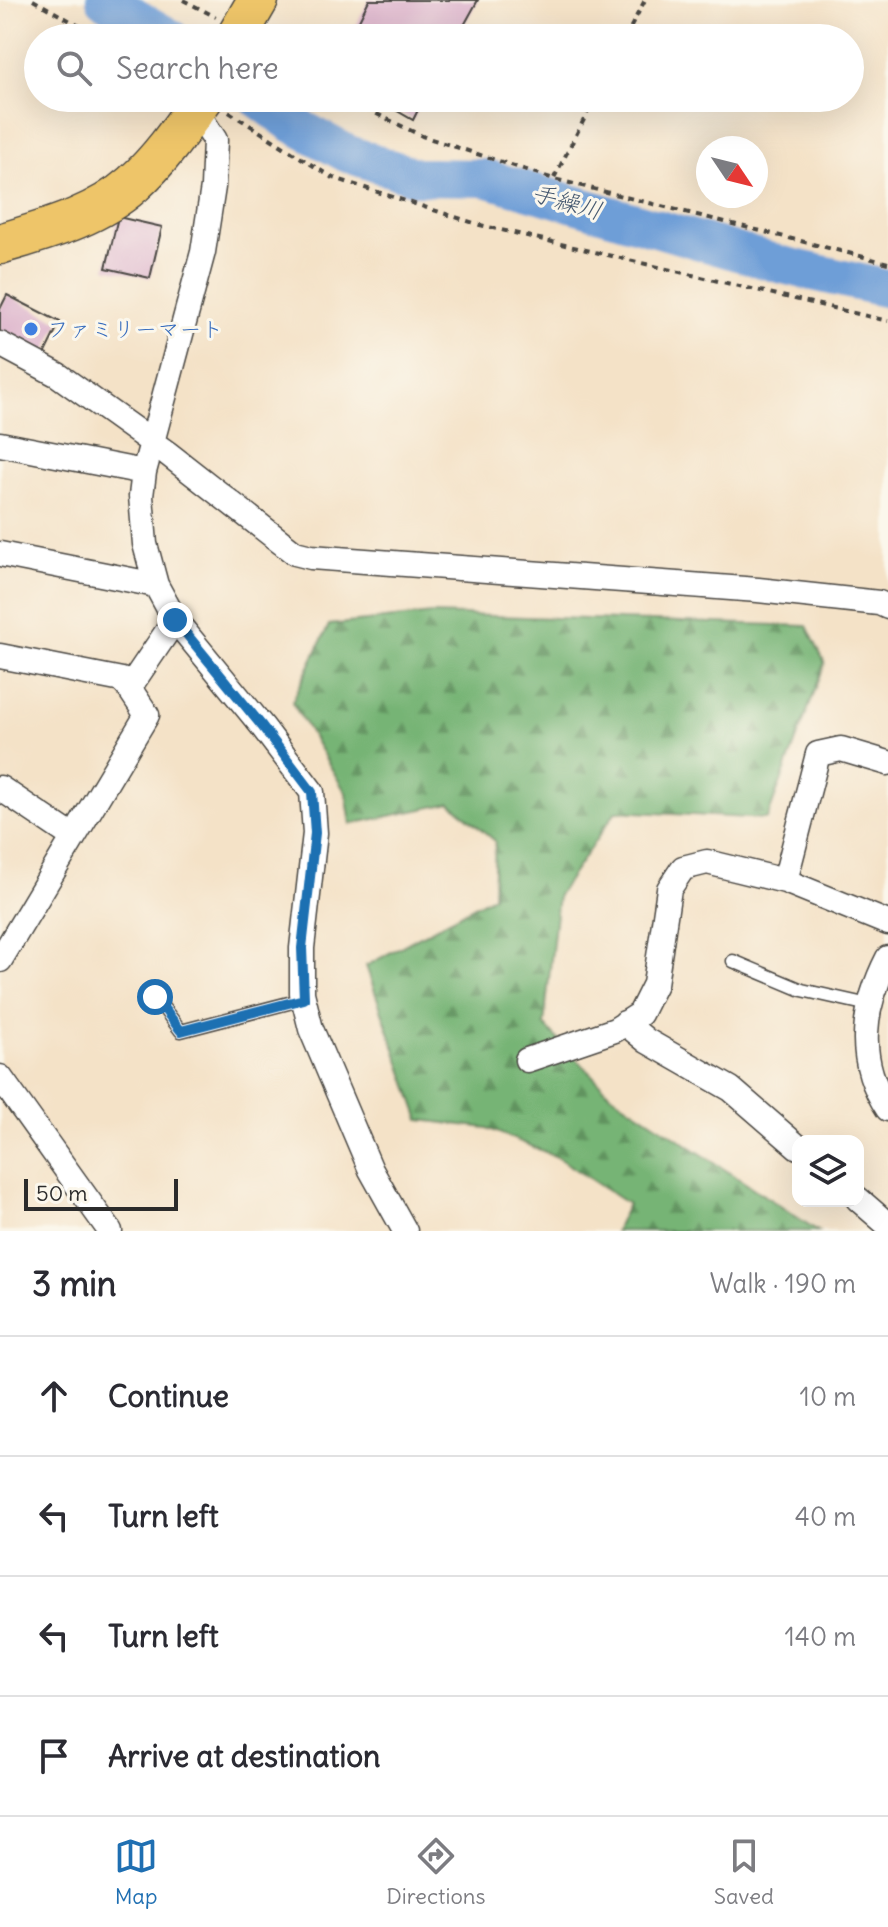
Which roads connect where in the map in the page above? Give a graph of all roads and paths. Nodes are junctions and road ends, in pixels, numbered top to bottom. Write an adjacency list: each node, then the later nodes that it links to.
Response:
1 (33, 0): 5 (path)
2 (183, 0): 4 (path)
3 (645, 0): 6 (path)
4 (245, 23)
5 (76, 24)
6 (632, 24)
7 (199, 112): 13 (highway)
8 (208, 112): 17 (street)
9 (220, 112): 15 (path)
10 (373, 112): 12 (path)
11 (588, 112): 12 (path)
12 (554, 179): 14 (path)
13 (0, 244)
14 (888, 263)
15 (888, 321)
16 (0, 344): 17 (street)
17 (154, 443): 19 (street); 22 (street)
18 (0, 444): 19 (street)
19 (144, 472): 21 (street)
20 (0, 554): 21 (street)
21 (156, 585): 23 (street)
22 (888, 607)
23 (175, 620): 25 (street); 35 (street)
24 (0, 656): 25 (street)
25 (129, 688): 28 (street)
26 (888, 763): 29 (street)
27 (0, 788): 28 (street)
28 (73, 837): 32 (street)
29 (785, 881): 30 (street); 37 (street)
30 (888, 923)
31 (888, 958): 36 (street)
32 (0, 960)
33 (733, 961): 36 (lane)
34 (155, 997): 35 (lane)
35 (304, 999): 45 (street)
36 (869, 1005): 40 (street)
37 (625, 1023): 38 (street); 41 (street)
38 (527, 1060)
39 (0, 1077): 44 (street)
40 (888, 1109)
41 (792, 1142)
42 (864, 1204): 43 (street)
43 (888, 1225)
44 (110, 1231)
45 (405, 1231)

